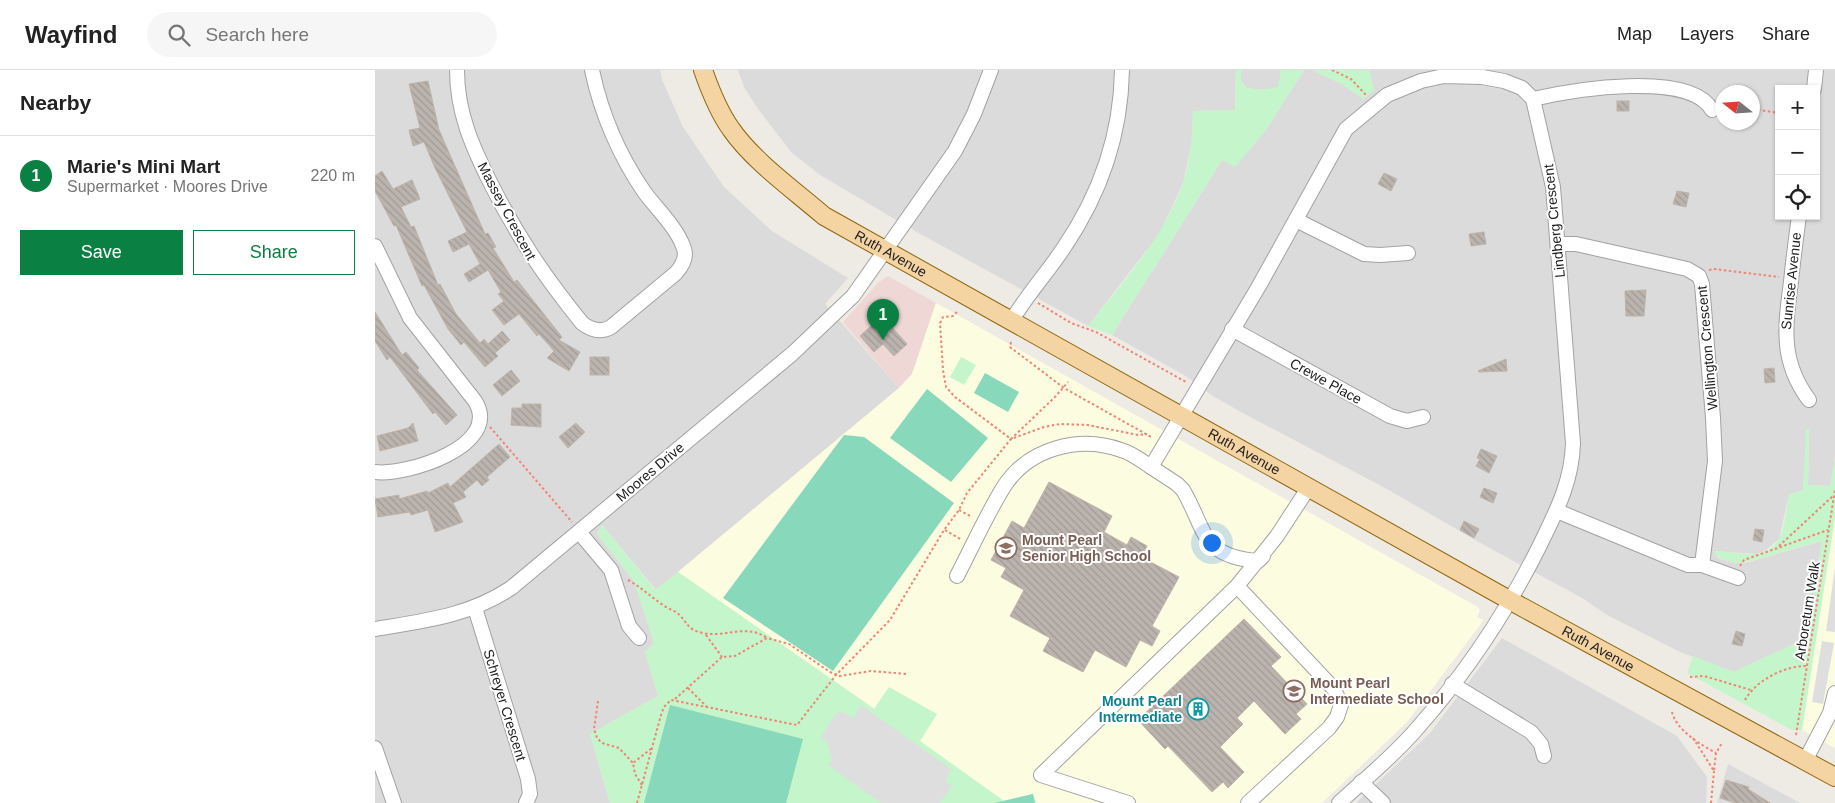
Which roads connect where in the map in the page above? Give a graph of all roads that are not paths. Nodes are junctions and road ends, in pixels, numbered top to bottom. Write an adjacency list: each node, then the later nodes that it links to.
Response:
1 (457, 70): 2 (street, Massey Crescent)
2 (592, 70)
3 (703, 70): 14 (main road, Ruth Avenue)
4 (991, 70): 14 (street, Moores Drive)
5 (1122, 70): 16 (street)
6 (1816, 70): 7 (street)
7 (1814, 85)
8 (1533, 99): 9 (street); 10 (street); 12 (street, Lindberg Crescent)
9 (1712, 110)
10 (1296, 220): 15 (street); 17 (street)
11 (1798, 220): 18 (street, Sunrise Avenue)
12 (1558, 244): 24 (street, Lindberg Crescent); 27 (street, Wellington Crescent)
13 (375, 246): 22 (street)
14 (885, 250): 16 (main road, Ruth Avenue); 25 (street, Moores Drive)
15 (1407, 253)
16 (1012, 320): 19 (main road, Ruth Avenue)
17 (1232, 329): 19 (street); 20 (street, Crewe Place)
18 (1809, 400)
19 (1182, 416): 21 (street); 23 (main road, Ruth Avenue)
20 (1423, 417)
21 (1151, 467): 26 (street); 28 (street)
22 (375, 472)
23 (1313, 489): 26 (street); 31 (main road, Ruth Avenue)
24 (1557, 511): 27 (street); 31 (street, Lindberg Crescent)
25 (576, 528): 32 (street, Moores Drive); 34 (street)
26 (1258, 561): 30 (street)
27 (1702, 565): 29 (street)
28 (957, 576)
29 (1738, 578)
30 (1237, 586): 44 (street); 45 (street)
31 (1511, 601): 35 (street, Lindberg Crescent); 39 (main road, Ruth Avenue)
32 (475, 608): 33 (street, Moores Drive); 43 (street, Schreyer Crescent)
33 (375, 629)
34 (639, 638)
35 (1452, 684): 38 (street); 41 (street, Lindberg Crescent)
36 (1834, 697): 39 (street)
37 (375, 748): 42 (street)
38 (1545, 756)
39 (1805, 761): 40 (main road, Ruth Avenue)
40 (1835, 777)
41 (1361, 782): 46 (street, Lindberg Crescent); 47 (street)
42 (394, 803)
43 (526, 803)
44 (1128, 803)
45 (1249, 803)
46 (1339, 803)
47 (1383, 803)

